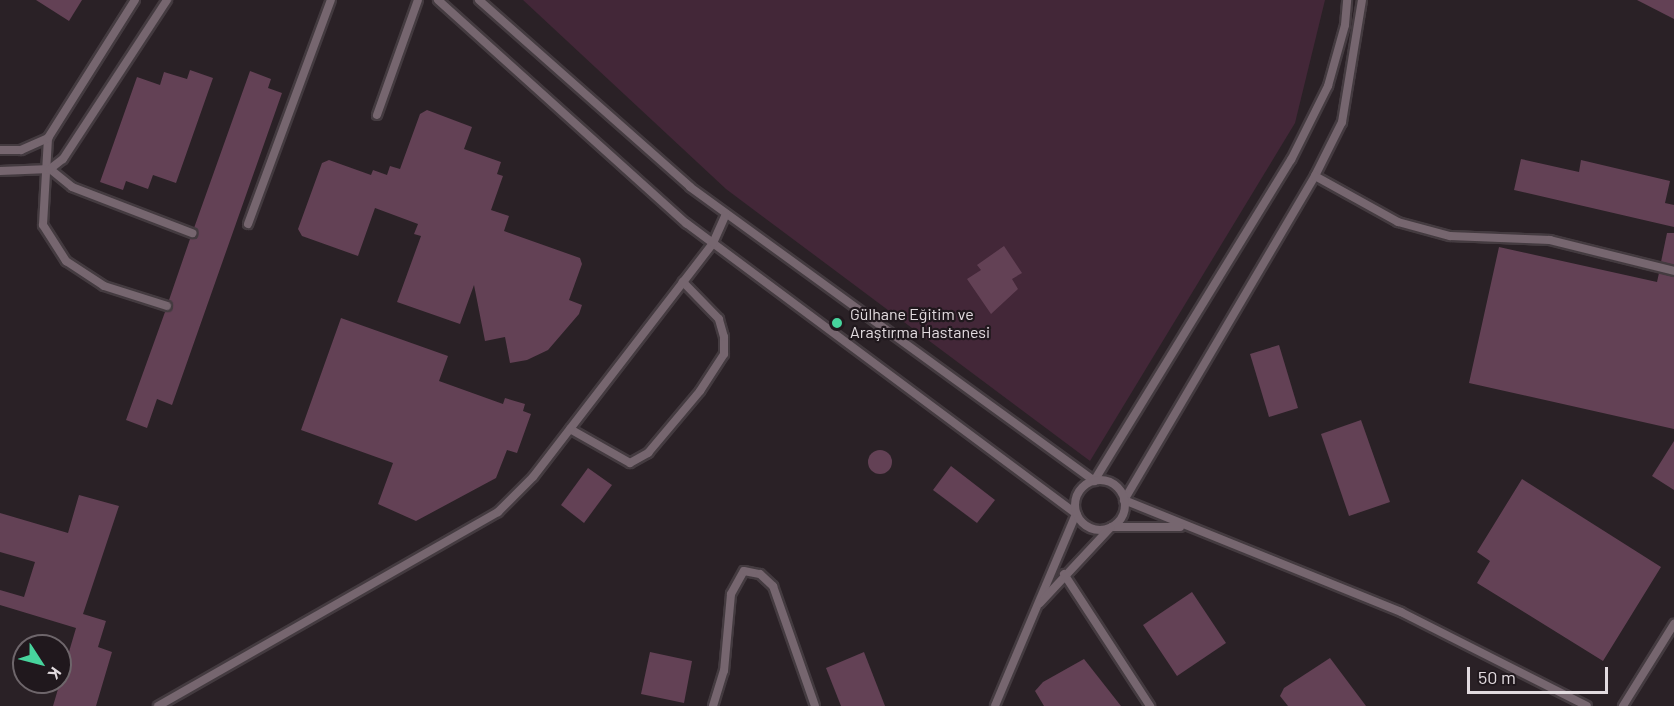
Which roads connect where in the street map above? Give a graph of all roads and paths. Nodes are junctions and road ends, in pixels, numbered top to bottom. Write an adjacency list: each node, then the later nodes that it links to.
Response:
1 (135, 0): 10 (lane)
2 (166, 0): 12 (lane)
3 (332, 0): 16 (lane)
4 (418, 0): 9 (lane)
5 (438, 0): 18 (lane)
6 (479, 0): 15 (lane)
7 (1347, 0): 23 (lane)
8 (1362, 0): 14 (lane)
9 (377, 116)
10 (48, 138): 11 (lane); 12 (lane)
11 (0, 150)
12 (50, 169): 13 (lane); 17 (lane); 21 (lane)
13 (0, 171)
14 (1315, 177): 19 (lane); 24 (lane)
15 (726, 214): 18 (lane); 23 (lane)
16 (248, 224)
17 (192, 233)
18 (713, 243): 20 (lane); 25 (lane)
19 (1674, 271)
20 (683, 282): 22 (lane); 22 (lane)
21 (167, 306)
22 (570, 429): 31 (lane)
23 (1095, 481): 24 (lane); 25 (lane)
24 (1124, 500): 26 (lane); 27 (lane)
25 (1076, 514): 27 (lane); 29 (lane)
26 (1185, 527): 27 (lane); 36 (lane)
27 (1111, 528): 28 (lane)
28 (1064, 574): 29 (lane); 35 (lane)
29 (1033, 611): 34 (lane)
30 (1674, 624): 37 (lane)
31 (158, 706)
32 (713, 706): 33 (lane)
33 (815, 706)
34 (995, 706)
35 (1150, 706)
36 (1587, 706)
37 (1623, 706)

